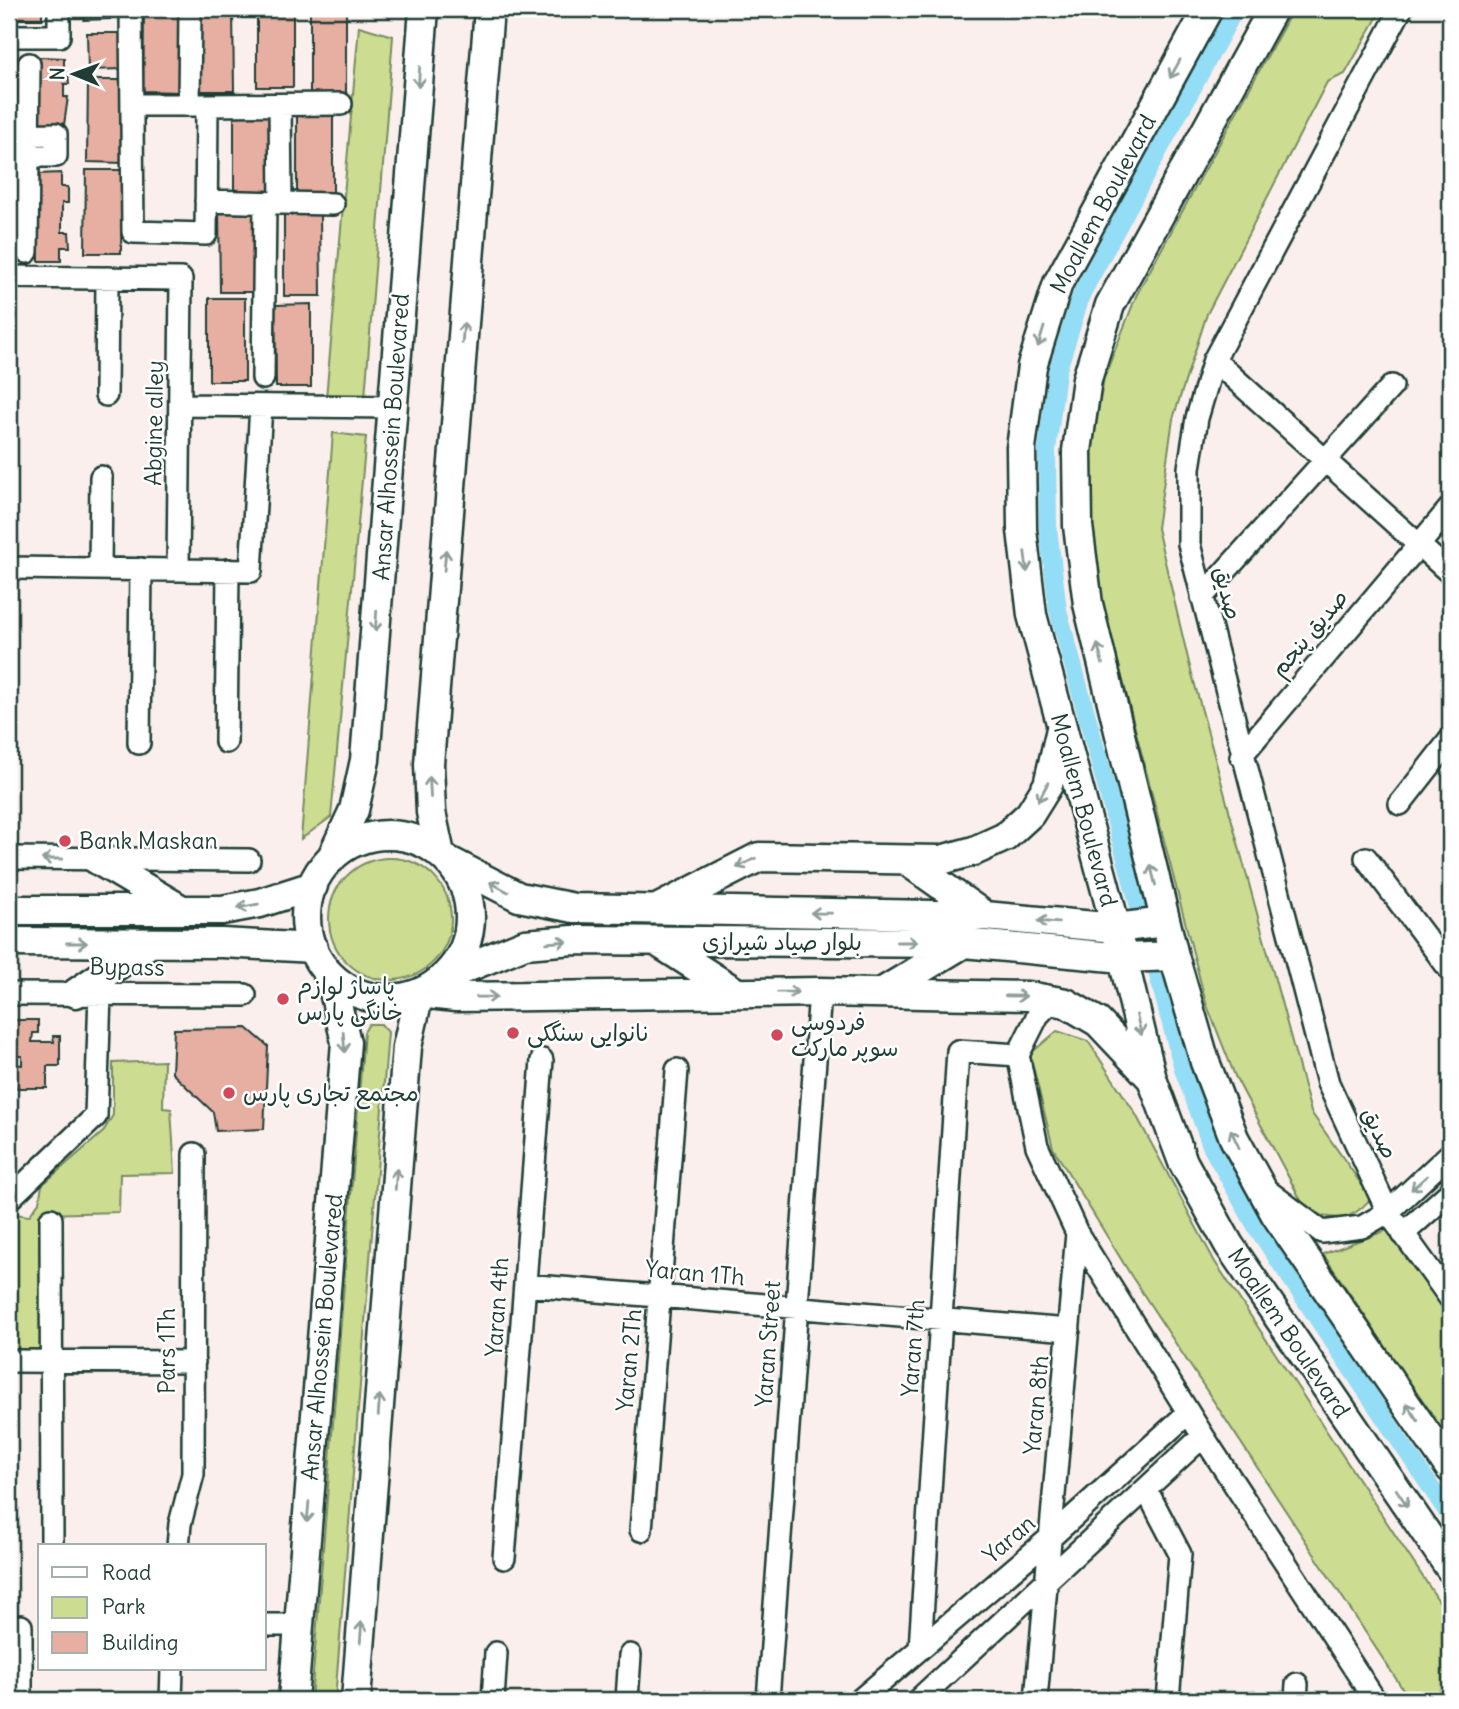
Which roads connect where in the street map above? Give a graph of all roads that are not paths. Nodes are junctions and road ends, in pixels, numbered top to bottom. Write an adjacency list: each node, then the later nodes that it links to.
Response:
1 (59, 9): 9 (street)
2 (131, 9): 12 (street)
3 (190, 9): 13 (street)
4 (424, 9): 29 (main road, Ansar Alhossein Boulevared, one-way to 29)
5 (489, 9): 47 (main road, one-way to 5)
6 (1208, 9): 41 (main road, Moallem Boulevard, one-way to 41)
7 (1273, 9): 59 (main road, one-way to 7)
8 (1401, 9): 23 (street, صدیق)
9 (9, 36)
10 (29, 64): 15 (street)
11 (341, 104): 14 (street)
12 (132, 105): 13 (street); 17 (street)
13 (198, 105): 14 (street); 17 (street)
14 (280, 105): 18 (street)
15 (19, 135): 16 (street)
16 (19, 156): 20 (street)
17 (206, 201): 18 (street)
18 (273, 203): 19 (street); 24 (street)
19 (333, 204)
20 (27, 252)
21 (9, 277): 22 (street, Abgine alley)
22 (107, 278): 26 (street); 27 (street, Abgine alley)
23 (1214, 360): 30 (street); 40 (street, صدیق)
24 (263, 378)
25 (1392, 386): 30 (street)
26 (106, 395)
27 (180, 405): 28 (street); 37 (street, Abgine alley)
28 (261, 406): 29 (street); 38 (street)
29 (393, 407): 51 (main road, Ansar Alhossein Boulevared, one-way to 51)
30 (1326, 461): 33 (street); 40 (street)
31 (101, 477): 35 (street)
32 (1450, 508): 33 (street, صدیق پنجم)
33 (1418, 544): 39 (street); 45 (street, صدیق پنجم)
34 (9, 568): 35 (street)
35 (100, 569): 36 (street)
36 (141, 569): 37 (street); 44 (street)
37 (178, 570): 38 (street)
38 (228, 570): 43 (street)
39 (1450, 573)
40 (1202, 597): 45 (street, صدیق)
41 (1061, 726): 53 (main road, one-way to 53); 60 (main road, Moallem Boulevard)
42 (1450, 740): 46 (street)
43 (226, 742)
44 (139, 743)
45 (1241, 756): 88 (street, صدیق)
46 (1401, 804)
47 (443, 857): 51 (main road); 55 (main road, بلوار صیاد شیرازی, one-way to 47); 70 (main road)
48 (9, 858): 50 (street, one-way to 48)
49 (1366, 858): 68 (street)
50 (96, 859): 52 (street); 57 (main road)
51 (331, 859): 54 (main road)
52 (249, 860)
53 (908, 861): 55 (main road, one-way to 55); 58 (main road)
54 (313, 886): 57 (main road, one-way to 57); 65 (main road)
55 (657, 909): 58 (main road, بلوار صیاد شیرازی, one-way to 55)
56 (9, 910): 57 (main road)
57 (182, 910)
58 (985, 916): 60 (main road, بلوار صیاد شیرازی, one-way to 58)
59 (1165, 922): 60 (main road, بلوار صیاد شیرازی); 66 (main road)
60 (1116, 928): 67 (main road, Moallem Boulevard)
61 (656, 941): 64 (main road, بلوار صیاد شیرازی, one-way to 64); 70 (main road, بلوار صیاد شیرازی, one-way to 61); 74 (main road)
62 (9, 942): 63 (main road, one-way to 63)
63 (150, 943): 65 (main road); 72 (main road)
64 (964, 943): 67 (main road, بلوار صیاد شیرازی); 75 (main road)
65 (313, 948): 69 (main road)
66 (1174, 956): 67 (main road, بلوار صیاد شیرازی); 85 (main road, one-way to 66)
67 (1123, 958): 82 (main road, Moallem Boulevard, one-way to 82)
68 (1450, 970)
69 (330, 975): 73 (main road); 113 (main road, Ansar Alhossein Boulevared, one-way to 113)
70 (446, 976): 73 (main road)
71 (820, 992): 74 (main road, one-way to 71); 75 (main road); 95 (street, Yaran Street)
72 (88, 993): 76 (street, Bypass); 77 (street, Bypass); 87 (street)
73 (419, 993): 74 (main road, one-way to 74); 122 (main road, one-way to 73)
74 (737, 993)
75 (881, 993): 78 (main road, one-way to 78)
76 (9, 994)
77 (245, 995)
78 (1053, 1000): 79 (street); 82 (main road)
79 (1018, 1055): 90 (street); 96 (street, Yaran 7th)
80 (542, 1060): 92 (street, Yaran 4th)
81 (677, 1070): 93 (street, Yaran 2Th)
82 (1152, 1079): 110 (main road, Moallem Boulevard, one-way to 110)
83 (194, 1154): 100 (street, Pars 1Th)
84 (1450, 1154): 88 (street, one-way to 88)
85 (1257, 1182): 88 (street); 103 (main road, one-way to 85)
86 (1450, 1192): 91 (street)
87 (9, 1199)
88 (1388, 1212): 91 (street, صدیق)
89 (51, 1219): 99 (street)
90 (1077, 1233): 97 (street, Yaran 8th); 101 (street)
91 (1403, 1234): 94 (street, صدیق)
92 (526, 1285): 93 (street, Yaran 1Th); 109 (street, Yaran 4th)
93 (661, 1296): 95 (street, Yaran 1Th); 105 (street, Yaran 2Th)
94 (1450, 1297)
95 (797, 1307): 96 (street, Yaran 1Th); 125 (street, Yaran Street)
96 (941, 1320): 97 (street, Yaran 1Th); 115 (street, Yaran 7th)
97 (1069, 1331): 106 (street, Yaran 8th)
98 (9, 1361): 99 (street)
99 (51, 1362): 100 (street); 107 (street)
100 (194, 1362): 108 (street, Pars 1Th)
101 (1188, 1413): 102 (street); 106 (street, Yaran)
102 (1203, 1436): 104 (street); 130 (street)
103 (1450, 1468)
104 (1146, 1489): 111 (street); 129 (street)
105 (641, 1530)
106 (1050, 1538): 111 (street, Yaran 8th); 115 (street, Yaran)
107 (52, 1544)
108 (178, 1544)
109 (504, 1558)
110 (1450, 1568)
111 (1046, 1581): 127 (street); 128 (street, Yaran 8th)
112 (266, 1625): 113 (street)
113 (299, 1625): 121 (main road, Ansar Alhossein Boulevared)
114 (23, 1626): 119 (street)
115 (920, 1649): 126 (street, Yaran)
116 (496, 1653): 123 (street)
117 (630, 1655): 124 (street)
118 (172, 1670): 120 (street)
119 (21, 1700)
120 (171, 1700)
121 (293, 1700)
122 (356, 1700)
123 (493, 1700)
124 (627, 1700)
125 (768, 1700)
126 (859, 1700)
127 (918, 1700)
128 (1036, 1700)
129 (1168, 1700)
130 (1375, 1700)

